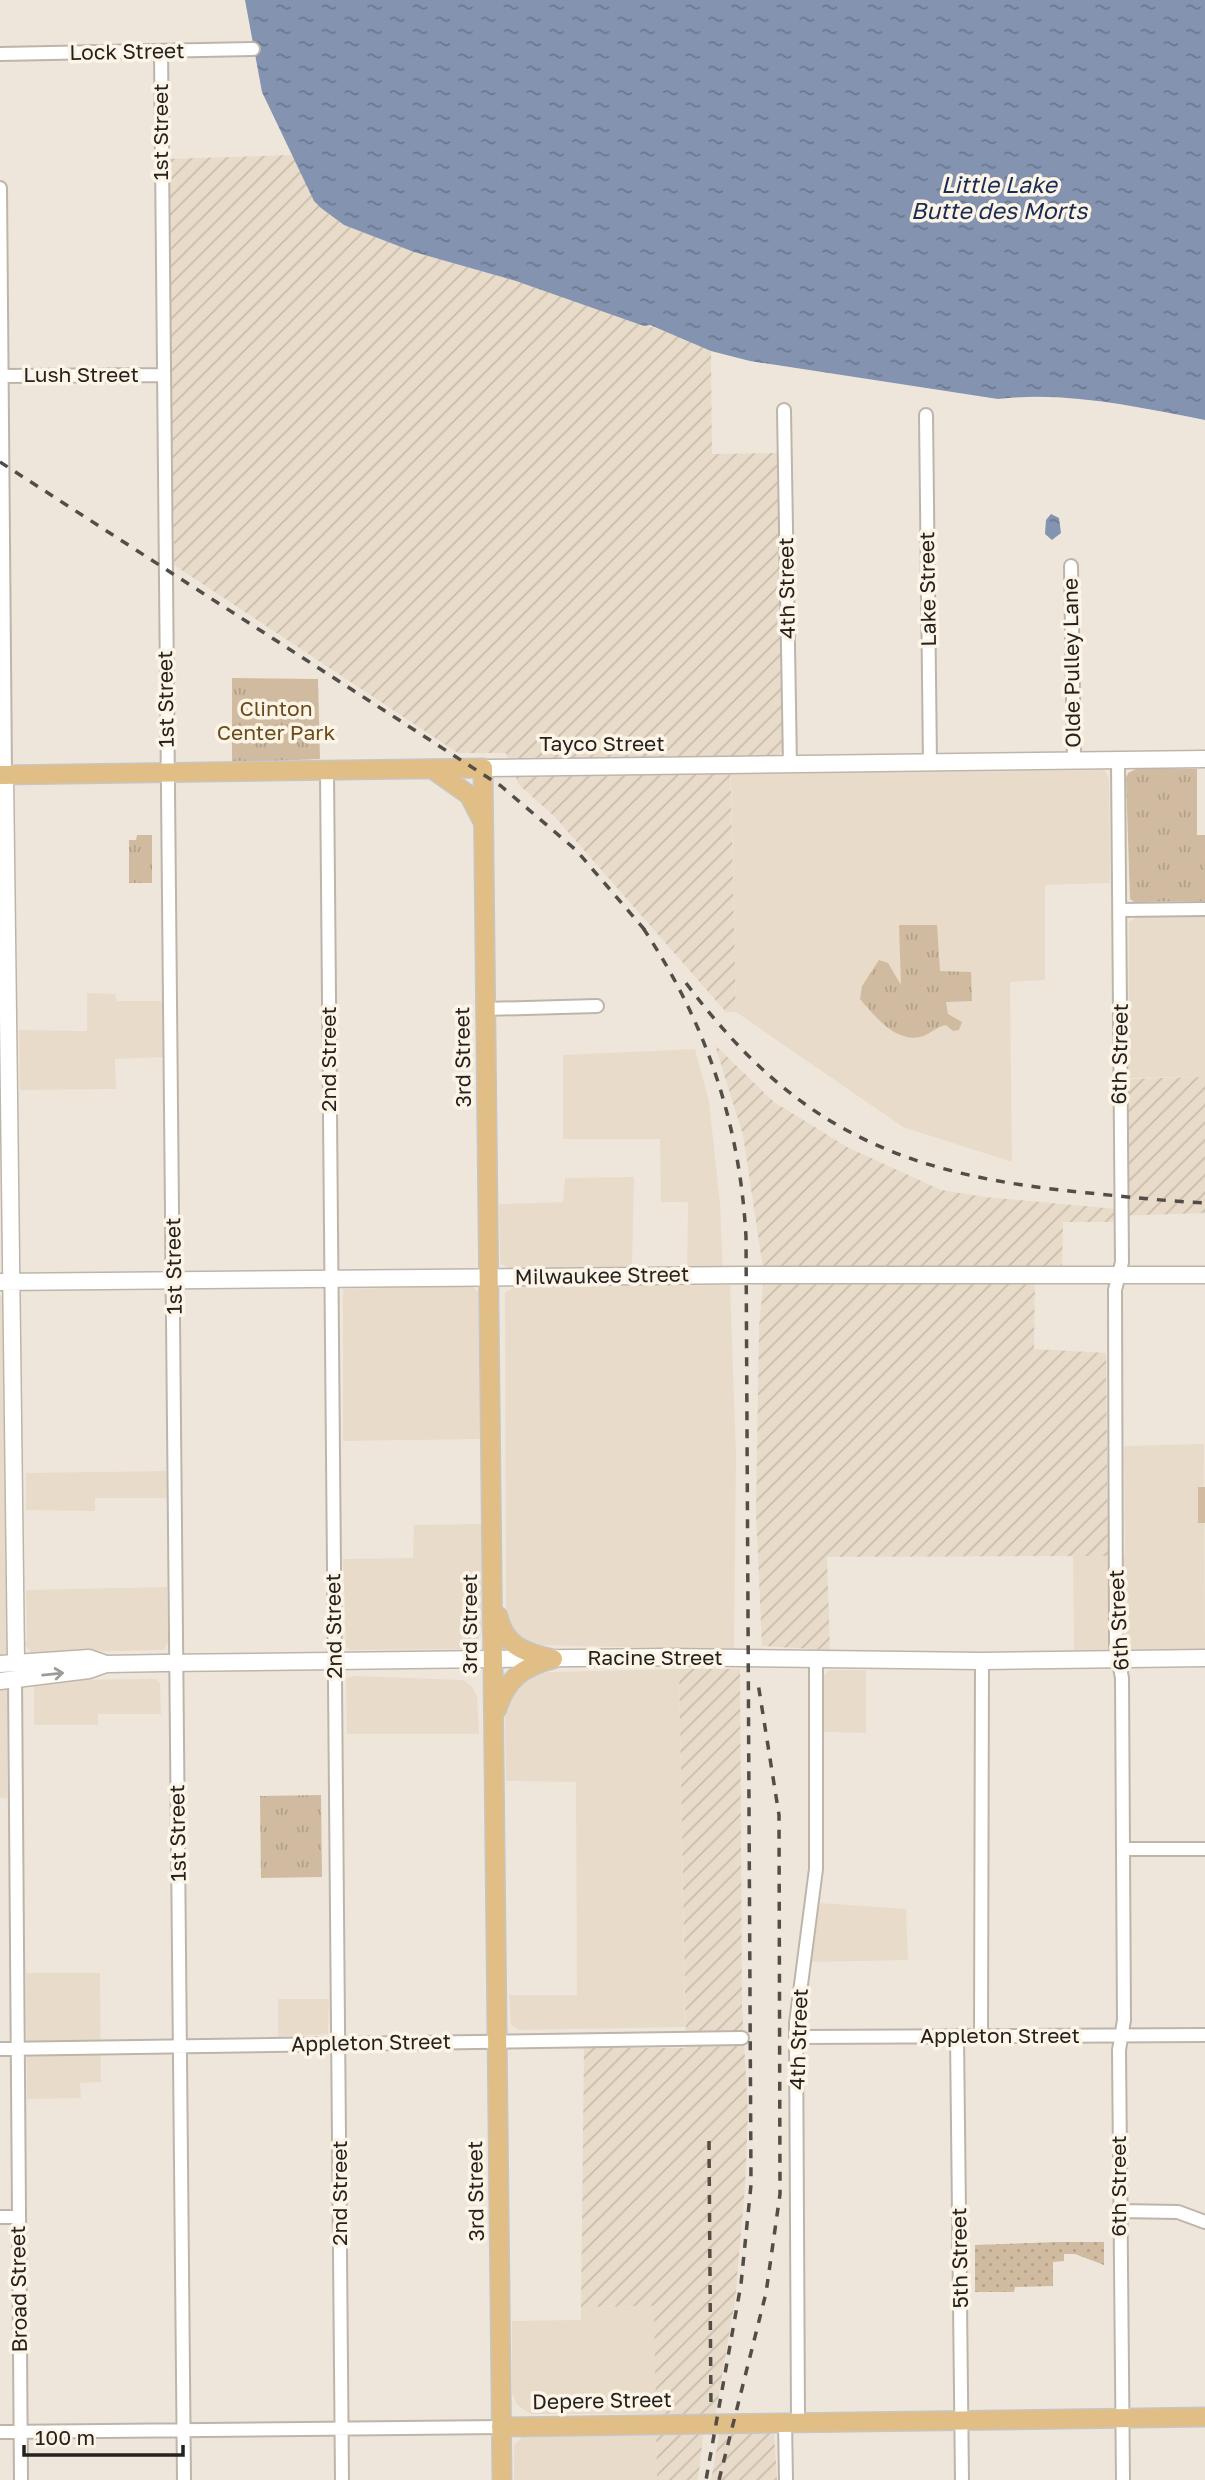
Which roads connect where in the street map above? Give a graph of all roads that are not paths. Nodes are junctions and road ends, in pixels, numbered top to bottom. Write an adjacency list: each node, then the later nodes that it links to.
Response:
1 (253, 49): 2 (street, Lock Street)
2 (161, 51): 3 (street, Lock Street); 5 (street, 1st Street)
3 (0, 54)
4 (0, 188): 6 (street)
5 (162, 375): 6 (street, Lush Street); 18 (street, 1st Street)
6 (1, 376): 19 (street)
7 (784, 411): 14 (street, 4th Street)
8 (926, 415): 13 (street, Lake Street)
9 (1071, 566): 11 (street, Olde Pulley Lane)
10 (1205, 759): 12 (street, Tayco Street)
11 (1074, 761): 12 (street, Tayco Street); 13 (street, Tayco Street)
12 (1118, 761): 22 (street, 6th Street)
13 (930, 763): 14 (street, Tayco Street)
14 (790, 765): 15 (street, Tayco Street)
15 (483, 768): 16 (main road, Tayco Street); 20 (main road, 3rd Street)
16 (432, 769): 17 (main road, Tayco Street); 20 (main road)
17 (327, 771): 18 (main road, Tayco Street); 29 (street, 2nd Street)
18 (167, 774): 19 (main road, Tayco Street); 28 (street, 1st Street)
19 (3, 775): 30 (street)
20 (485, 825): 24 (main road, 3rd Street)
21 (1205, 909): 22 (street)
22 (1120, 910): 26 (street, 6th Street)
23 (597, 1006): 24 (street)
24 (485, 1009): 27 (main road, 3rd Street)
25 (1205, 1275): 26 (street, Milwaukee Street)
26 (1119, 1276): 27 (street, Milwaukee Street); 35 (street, 6th Street)
27 (489, 1278): 29 (street, Milwaukee Street); 31 (main road, 3rd Street)
28 (174, 1280): 29 (street, Milwaukee Street); 30 (street, Milwaukee Street); 39 (street, 1st Street)
29 (331, 1280): 40 (street, 2nd Street)
30 (6, 1282): 38 (street)
31 (493, 1592): 32 (main road); 36 (main road, 3rd Street)
32 (553, 1658): 34 (street, Racine Street); 36 (street, Racine Street); 43 (main road)
33 (1205, 1658): 35 (street, Racine Street)
34 (816, 1659): 37 (street, Racine Street); 50 (street, 4th Street)
35 (1119, 1659): 37 (street, Racine Street); 44 (street, 6th Street)
36 (493, 1660): 40 (street, Racine Street); 43 (main road, 3rd Street)
37 (982, 1661): 46 (street)
38 (8, 1662): 41 (street, Racine Street)
39 (176, 1662): 40 (street, Racine Street); 41 (street, Racine Street); 54 (street, 1st Street)
40 (334, 1662): 53 (street, 2nd Street)
41 (106, 1664): 42 (street, Racine Street, one-way to 41)
42 (8, 1679): 56 (street, Broad Street)
43 (492, 1734): 52 (main road, 3rd Street)
44 (1123, 1849): 45 (street); 47 (street, 6th Street)
45 (1205, 1849)
46 (981, 2035): 47 (street, Appleton Street); 49 (street, Appleton Street)
47 (1122, 2035): 48 (street, Appleton Street); 57 (street, 6th Street)
48 (1205, 2035)
49 (957, 2036): 50 (street, Appleton Street); 63 (street, 5th Street)
50 (796, 2037): 64 (street, 4th Street)
51 (742, 2038): 52 (street, Appleton Street)
52 (497, 2042): 53 (street, Appleton Street); 65 (main road, 3rd Street)
53 (338, 2044): 54 (street, Appleton Street); 67 (street, 2nd Street)
54 (181, 2046): 56 (street, Appleton Street); 66 (street, 1st Street)
55 (0, 2049): 56 (street, Appleton Street)
56 (18, 2049): 59 (street, Broad Street)
57 (1119, 2211): 60 (street); 61 (street, 6th Street)
58 (0, 2217): 59 (street)
59 (18, 2217): 69 (street, Broad Street)
60 (1205, 2222)
61 (1121, 2417): 62 (main road, Depere Street); 63 (main road, Depere Street); 76 (street, 6th Street)
62 (1205, 2417)
63 (961, 2419): 64 (main road, Depere Street); 75 (street, 5th Street)
64 (792, 2421): 65 (main road, Depere Street); 74 (street, 4th Street)
65 (501, 2427): 67 (street, Depere Street); 73 (main road, 3rd Street)
66 (183, 2428): 67 (street, Depere Street); 69 (street, Depere Street); 71 (street, 1st Street)
67 (342, 2428): 72 (street, 2nd Street)
68 (0, 2432): 69 (street, Depere Street)
69 (20, 2432): 70 (street, Broad Street)
70 (21, 2480)
71 (184, 2480)
72 (342, 2480)
73 (502, 2480)
74 (786, 2480)
75 (962, 2480)
76 (1123, 2480)

